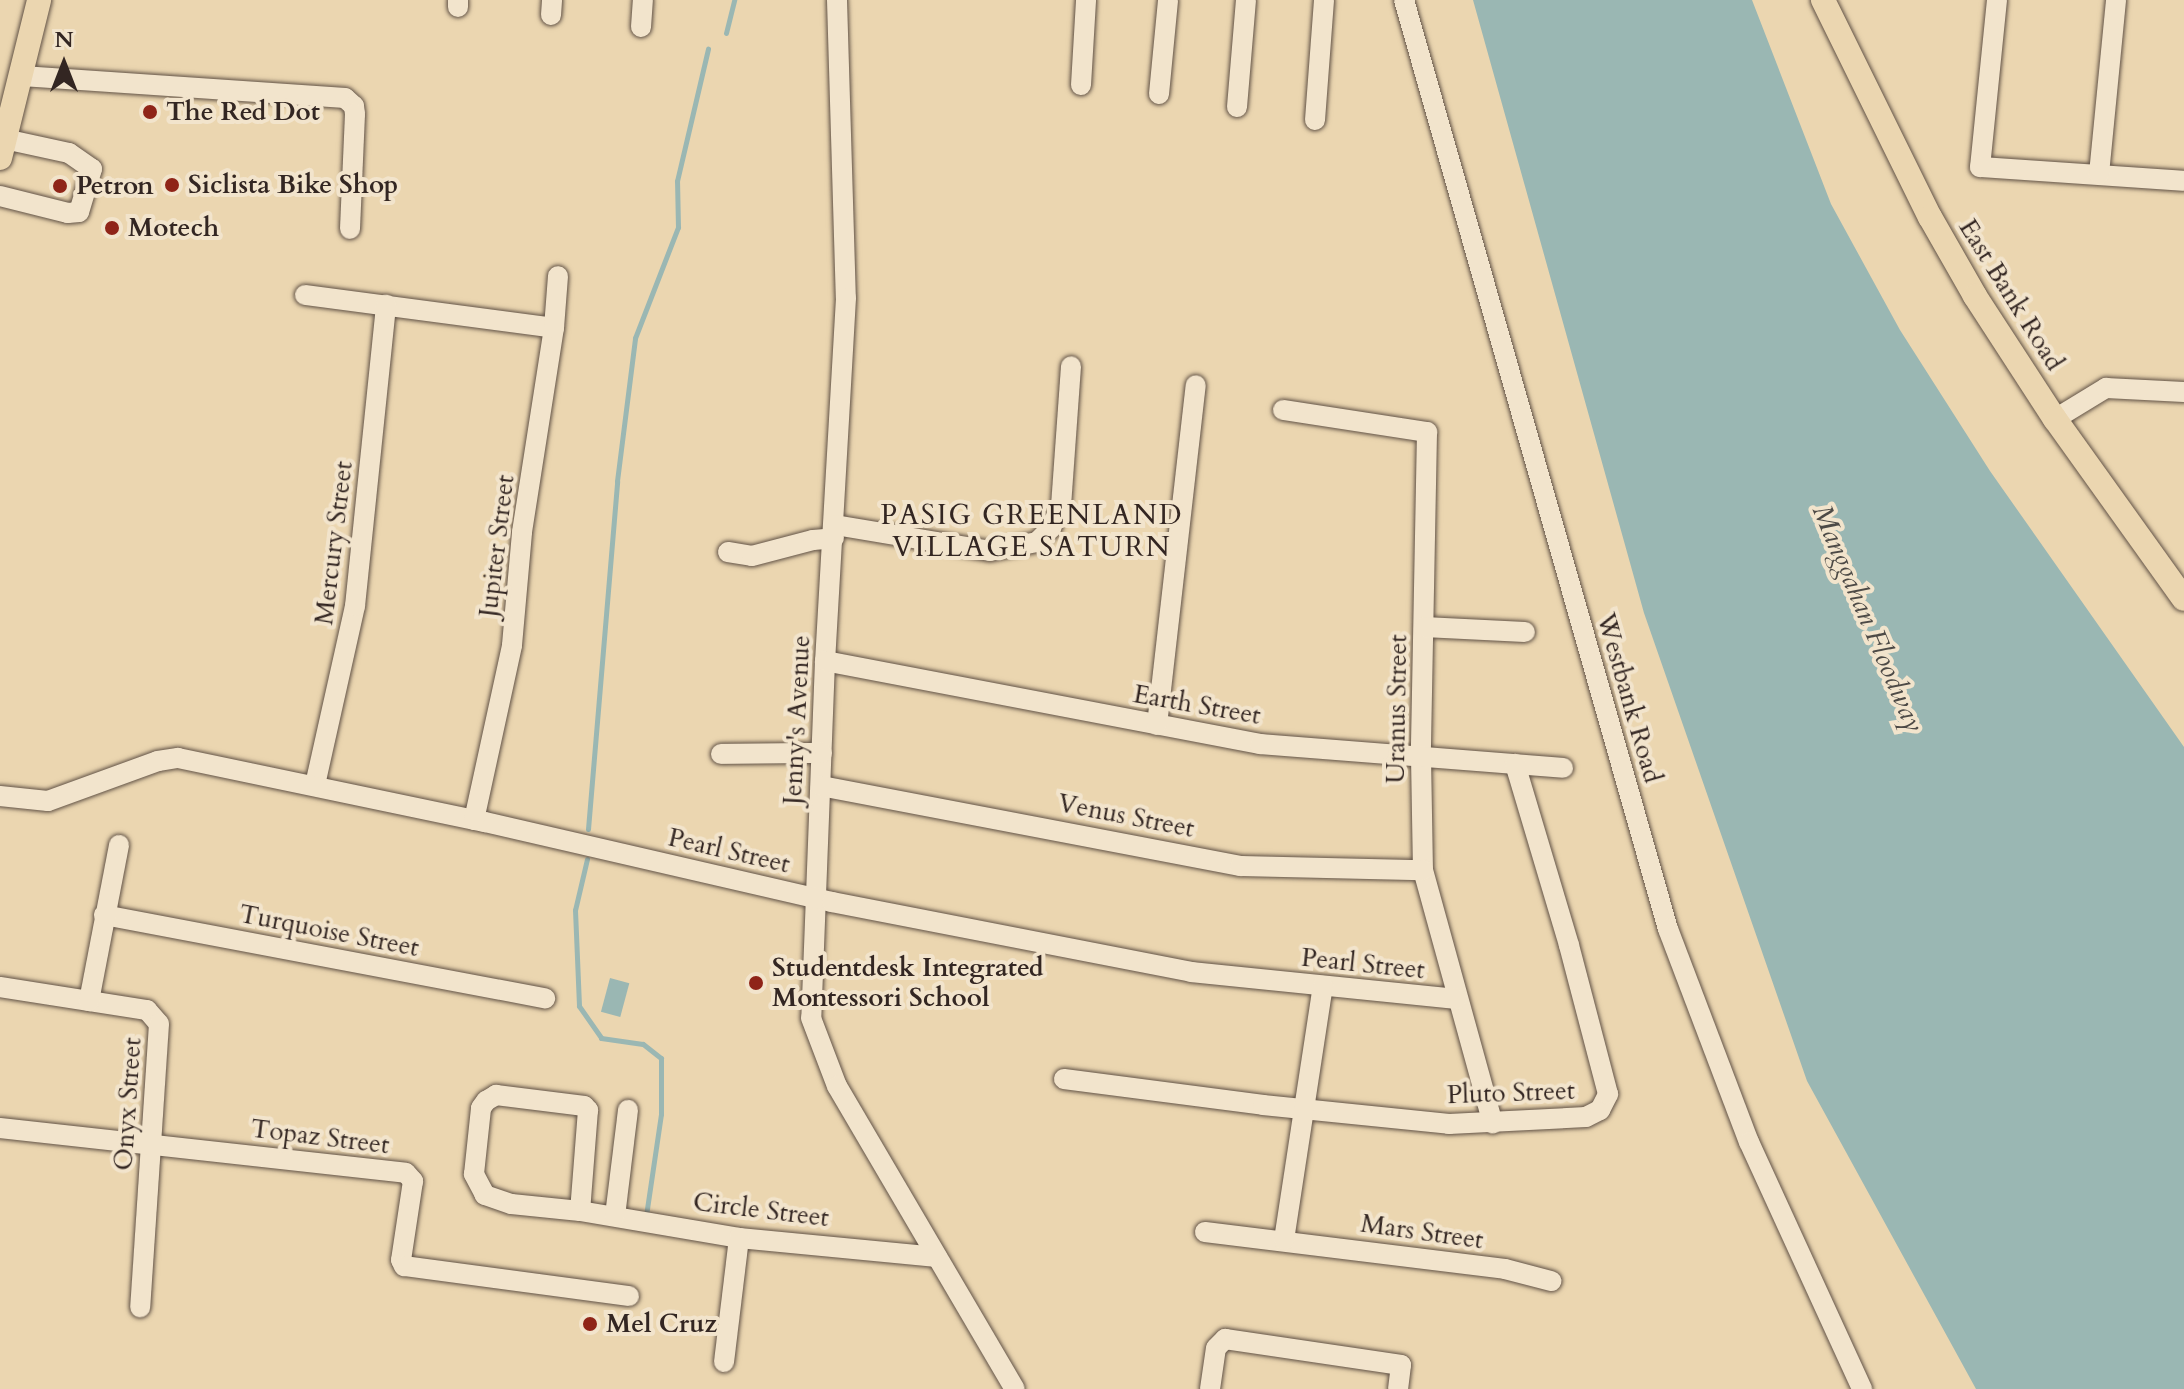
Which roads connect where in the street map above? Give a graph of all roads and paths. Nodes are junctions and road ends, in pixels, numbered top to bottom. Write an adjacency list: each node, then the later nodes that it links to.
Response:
1 (39, 0): 13 (main road)
2 (643, 0): 12 (street)
3 (837, 0): 32 (street, Jenny's Avenue)
4 (1086, 0): 14 (street)
5 (1168, 0): 15 (street)
6 (1246, 0): 16 (street)
7 (1324, 0): 17 (street)
8 (1404, 0): 76 (street, Westbank Road)
9 (1823, 0): 31 (main road, East Bank Road)
10 (1997, 0): 19 (street)
11 (2116, 0): 19 (street)
12 (641, 27)
13 (22, 76): 18 (main road); 22 (street)
14 (1081, 85)
15 (1159, 94)
16 (1237, 107)
17 (1315, 120)
18 (3, 149): 21 (street)
19 (2099, 174): 20 (street)
20 (2184, 181)
21 (0, 196)
22 (350, 229)
23 (558, 276): 26 (street, Jupiter Street)
24 (305, 295): 25 (street)
25 (386, 305): 26 (street); 44 (street, Mercury Street)
26 (554, 328): 47 (street, Jupiter Street)
27 (1071, 366): 32 (street)
28 (1196, 385): 38 (street)
29 (2184, 392): 31 (street)
30 (1283, 410): 35 (street, Uranus Street)
31 (2055, 419): 34 (main road, East Bank Road)
32 (834, 532): 33 (street); 37 (street, Jenny's Avenue)
33 (728, 552)
34 (2184, 599)
35 (1424, 627): 36 (street); 41 (street, Uranus Street)
36 (1525, 632)
37 (825, 661): 38 (street, Earth Street); 39 (street, Jenny's Avenue)
38 (1157, 725): 41 (street, Earth Street)
39 (822, 753): 40 (street); 45 (street, Jenny's Avenue)
40 (721, 754)
41 (1421, 757): 42 (street, Earth Street); 49 (street, Uranus Street)
42 (1515, 764): 43 (street, Earth Street); 60 (street, Pluto Street)
43 (1563, 768)
44 (315, 785): 46 (street, Pearl Street); 47 (street, Pearl Street)
45 (821, 786): 49 (street, Venus Street); 50 (street, Jenny's Avenue)
46 (0, 796)
47 (474, 820): 50 (street, Pearl Street)
48 (119, 845): 51 (street)
49 (1423, 870): 55 (street, Uranus Street)
50 (814, 898): 52 (street, Pearl Street); 68 (street, Jenny's Avenue)
51 (104, 915): 54 (street, Turquoise Street); 56 (street)
52 (1323, 986): 55 (street, Pearl Street); 58 (street)
53 (0, 987): 56 (street, Onyx Street)
54 (545, 998)
55 (1457, 999): 60 (street, Uranus Street)
56 (89, 1001): 62 (street, Onyx Street)
57 (1064, 1079): 58 (street, Pluto Street)
58 (1303, 1107): 60 (street, Pluto Street); 67 (street)
59 (628, 1110): 64 (street)
60 (1493, 1124)
61 (0, 1128): 62 (street, Topaz Street)
62 (151, 1144): 70 (street, Topaz Street); 71 (street, Onyx Street)
63 (580, 1211): 63 (street, Circle Street); 64 (street, Circle Street)
64 (615, 1216): 66 (street, Circle Street)
65 (1205, 1232): 67 (street, Mars Street)
66 (739, 1238): 68 (street, Circle Street); 72 (street)
67 (1284, 1240): 69 (street, Mars Street)
68 (937, 1257): 73 (street, Jenny's Avenue)
69 (1551, 1281)
70 (629, 1296)
71 (140, 1307)
72 (724, 1362)
73 (1015, 1389)
74 (1210, 1389): 75 (street)
75 (1398, 1389)
76 (1862, 1389)

